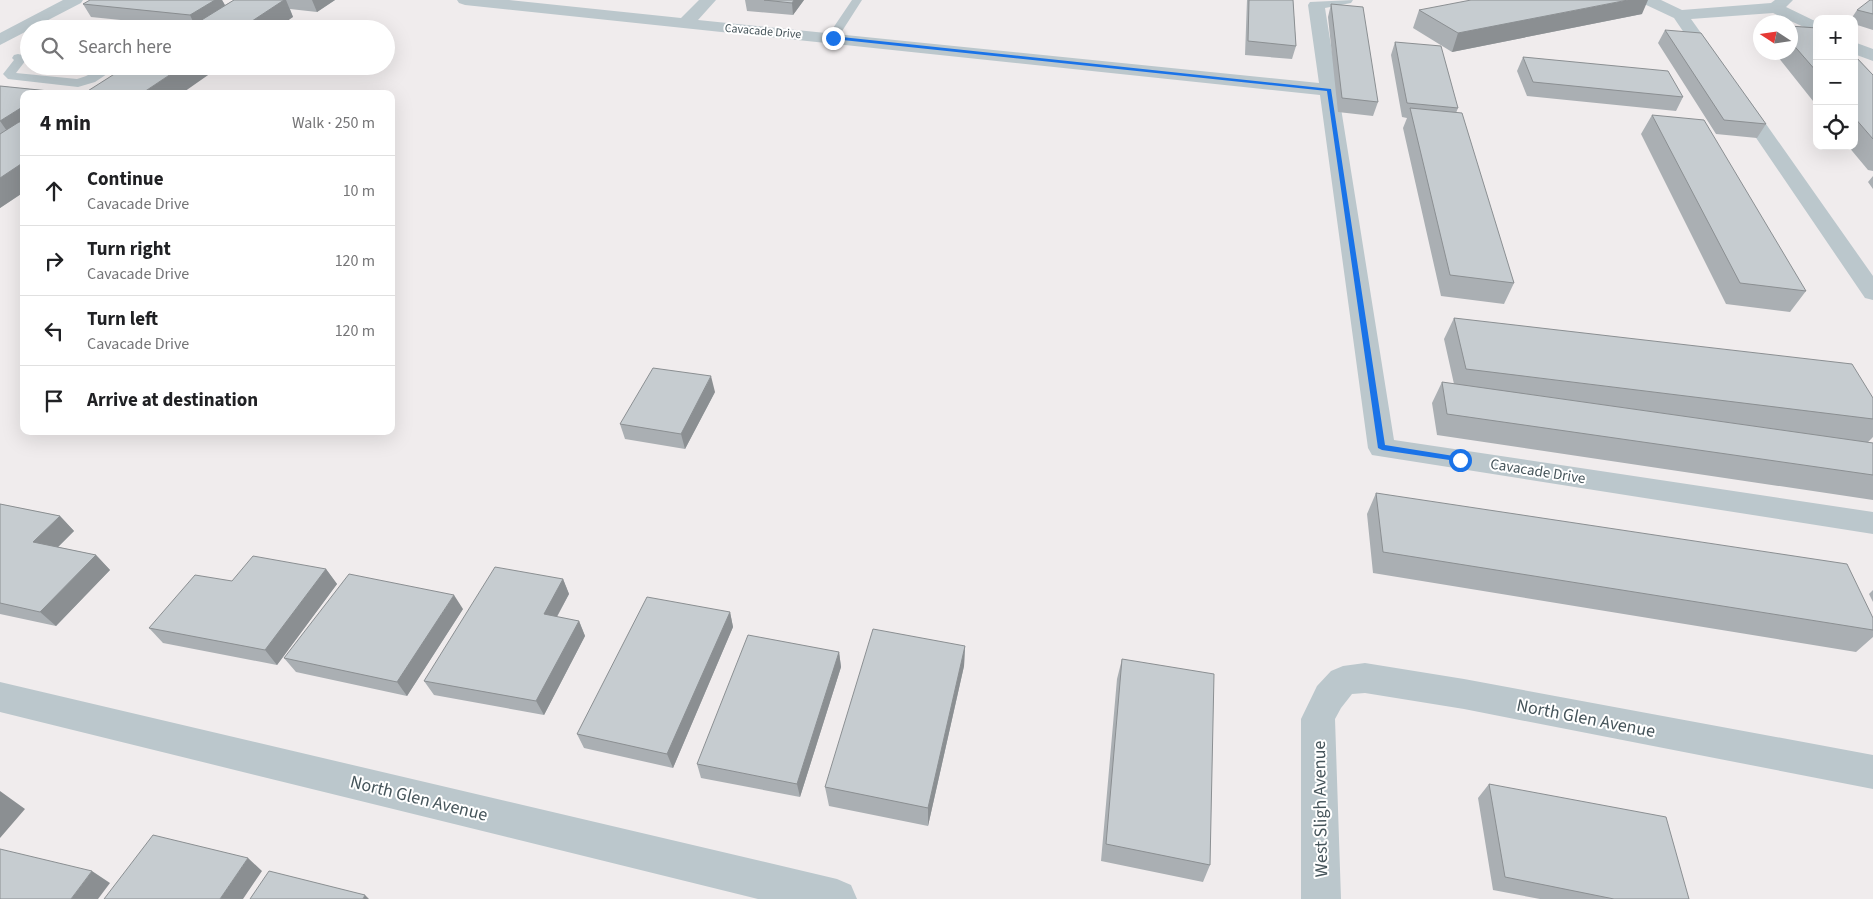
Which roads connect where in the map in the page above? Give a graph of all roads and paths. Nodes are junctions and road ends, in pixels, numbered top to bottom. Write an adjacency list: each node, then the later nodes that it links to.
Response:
1 (76, 0): 9 (street)
2 (466, 0): 10 (street, Cavacade Drive)
3 (708, 0): 10 (street)
4 (857, 0): 13 (lane)
5 (1345, 0): 19 (street, Cavacade Drive)
6 (1648, 0): 8 (street)
7 (1780, 4): 8 (street); 11 (street)
8 (1680, 16): 20 (street)
9 (38, 20)
10 (685, 24): 13 (street, Cavacade Drive)
11 (1813, 25)
12 (20, 29): 14 (street)
13 (833, 38): 19 (street, Cavacade Drive)
14 (0, 40)
15 (1858, 49): 16 (street)
16 (1873, 56)
17 (20, 60): 18 (lane)
18 (98, 75)
19 (1330, 90): 21 (street, Cavacade Drive)
20 (1873, 293)
21 (1873, 523)
22 (0, 697): 25 (street, North Glen Avenue)
23 (1318, 719): 24 (street, North Glen Avenue); 26 (street, West Sligh Avenue)
24 (1873, 772)
25 (837, 899)
26 (1321, 899)

